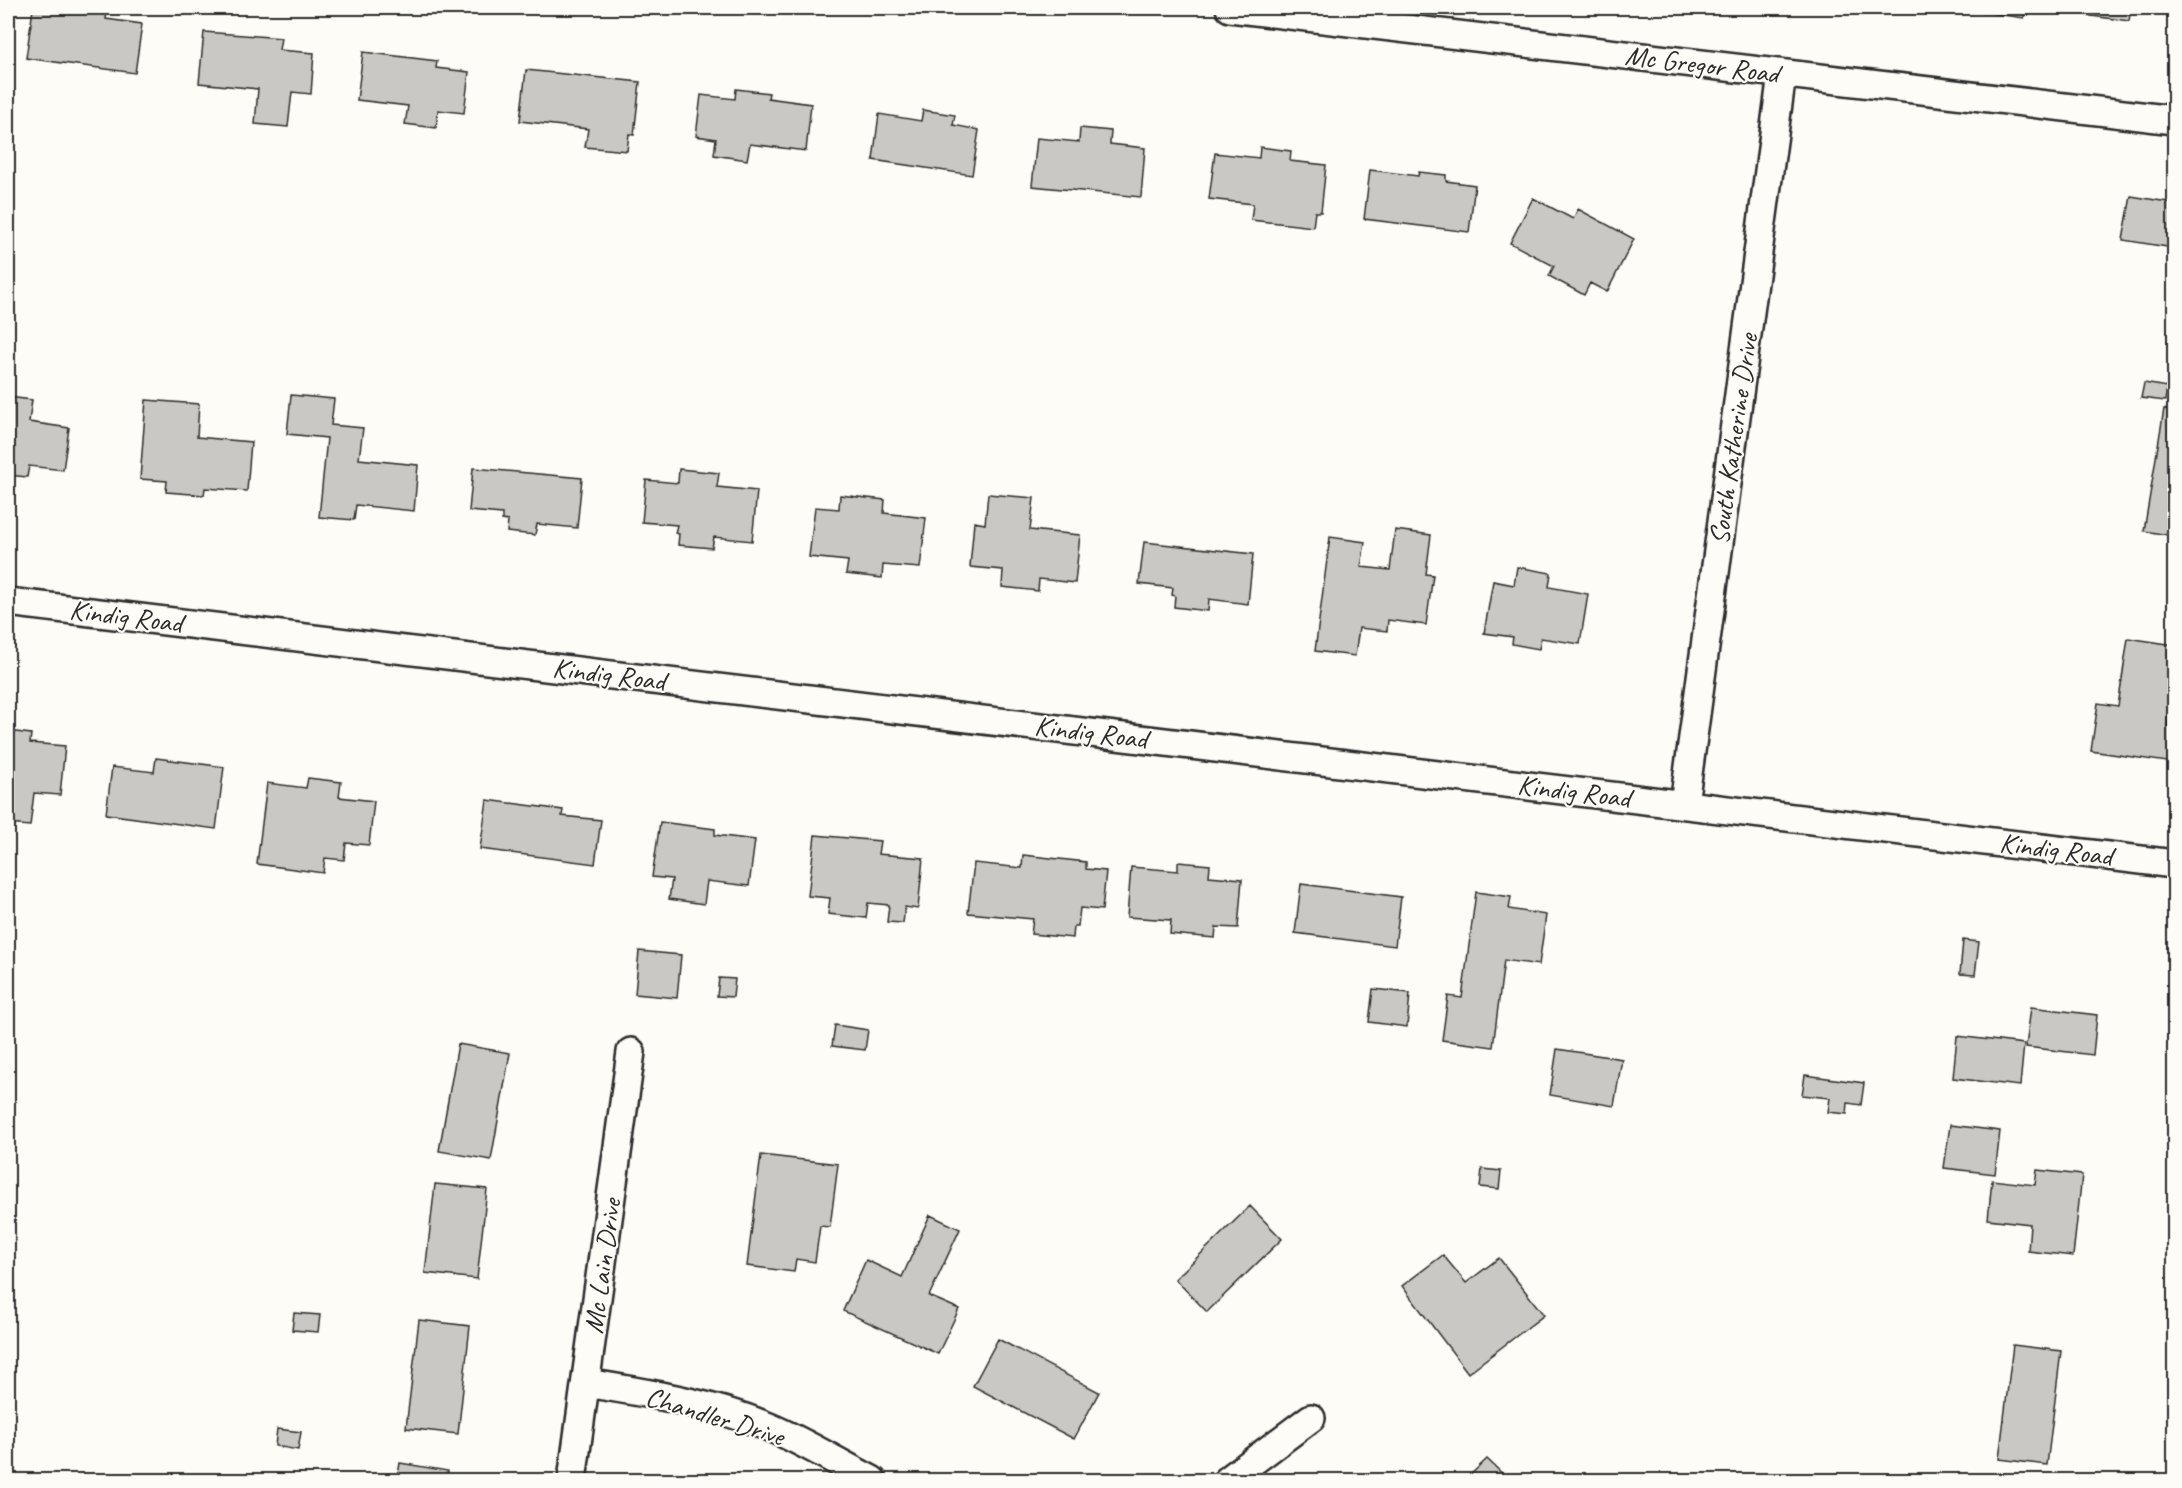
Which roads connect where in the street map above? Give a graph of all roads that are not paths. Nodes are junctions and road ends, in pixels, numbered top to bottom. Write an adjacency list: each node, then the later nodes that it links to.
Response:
1 (1230, 8): 2 (street, Mc Gregor Road)
2 (1782, 74): 3 (street, Mc Gregor Road); 5 (street, South Katherine Drive)
3 (2175, 120)
4 (8, 602): 5 (street, Kindig Road)
5 (1684, 804): 6 (street, Kindig Road)
6 (2175, 864)
7 (631, 1052): 8 (street, Mc Lain Drive)
8 (586, 1383): 10 (street, Mc Lain Drive); 11 (street, Chandler Drive)
9 (1311, 1418): 12 (street)
10 (572, 1480)
11 (872, 1480)
12 (1228, 1480)

